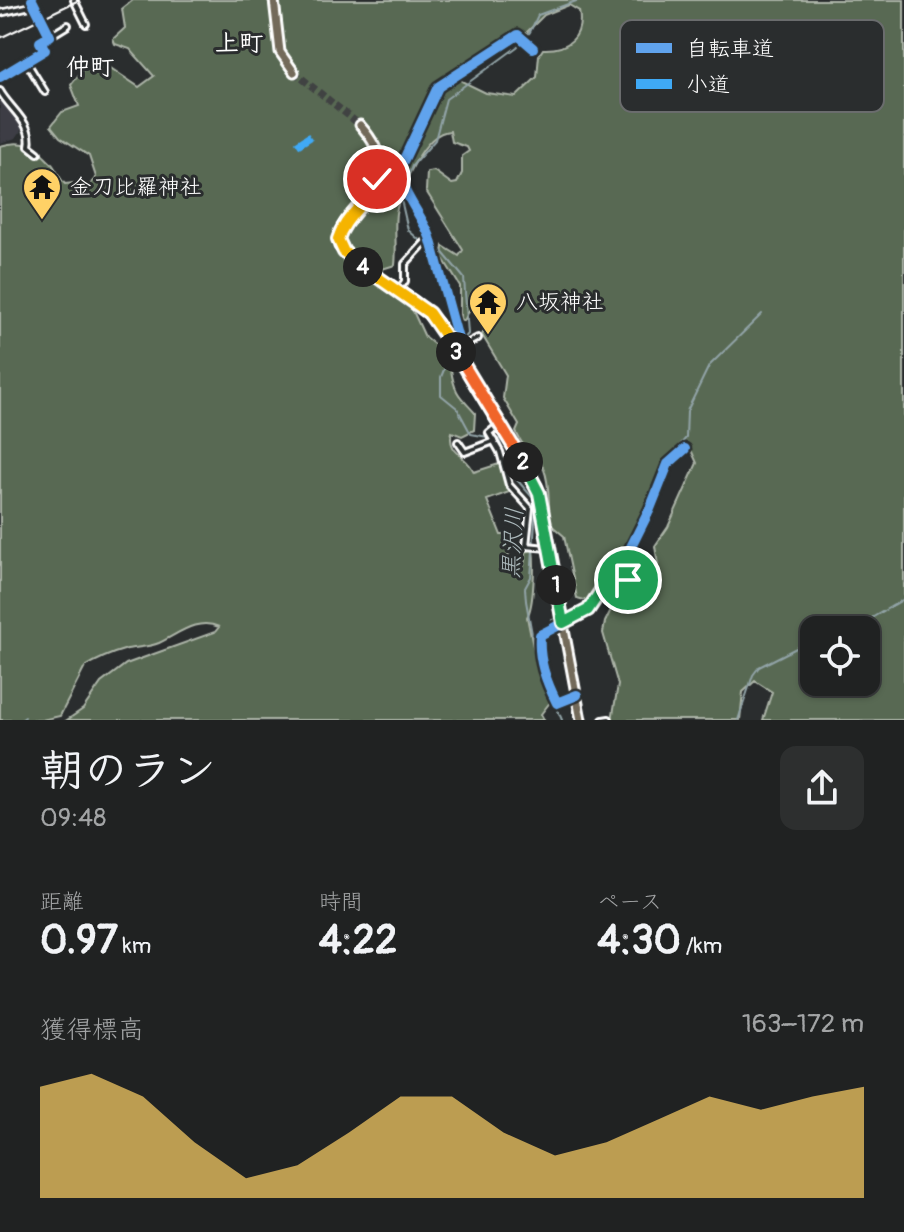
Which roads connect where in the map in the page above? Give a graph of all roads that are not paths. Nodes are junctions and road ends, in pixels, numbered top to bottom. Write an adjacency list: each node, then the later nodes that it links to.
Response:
1 (74, 0): 5 (street)
2 (274, 0): 10 (main road)
3 (34, 2): 4 (street); 7 (street)
4 (0, 13)
5 (86, 24)
6 (68, 25): 7 (street)
7 (50, 36): 9 (street)
8 (533, 48): 16 (street)
9 (26, 61): 11 (street); 13 (street)
10 (294, 72)
11 (0, 77)
12 (0, 91): 15 (street)
13 (45, 92)
14 (360, 125): 17 (main road)
15 (38, 153)
16 (430, 237): 17 (street); 19 (street)
17 (399, 290): 19 (main road)
18 (478, 338): 19 (street)
19 (457, 345): 20 (main road)
20 (506, 433): 21 (street); 24 (main road)
21 (494, 441): 22 (street); 24 (street)
22 (458, 442)
23 (685, 449): 26 (street)
24 (548, 548): 27 (main road)
25 (643, 564): 26 (street)
26 (612, 574): 27 (street)
27 (562, 620): 28 (main road); 28 (street)
28 (577, 695): 29 (main road)
29 (581, 720)

